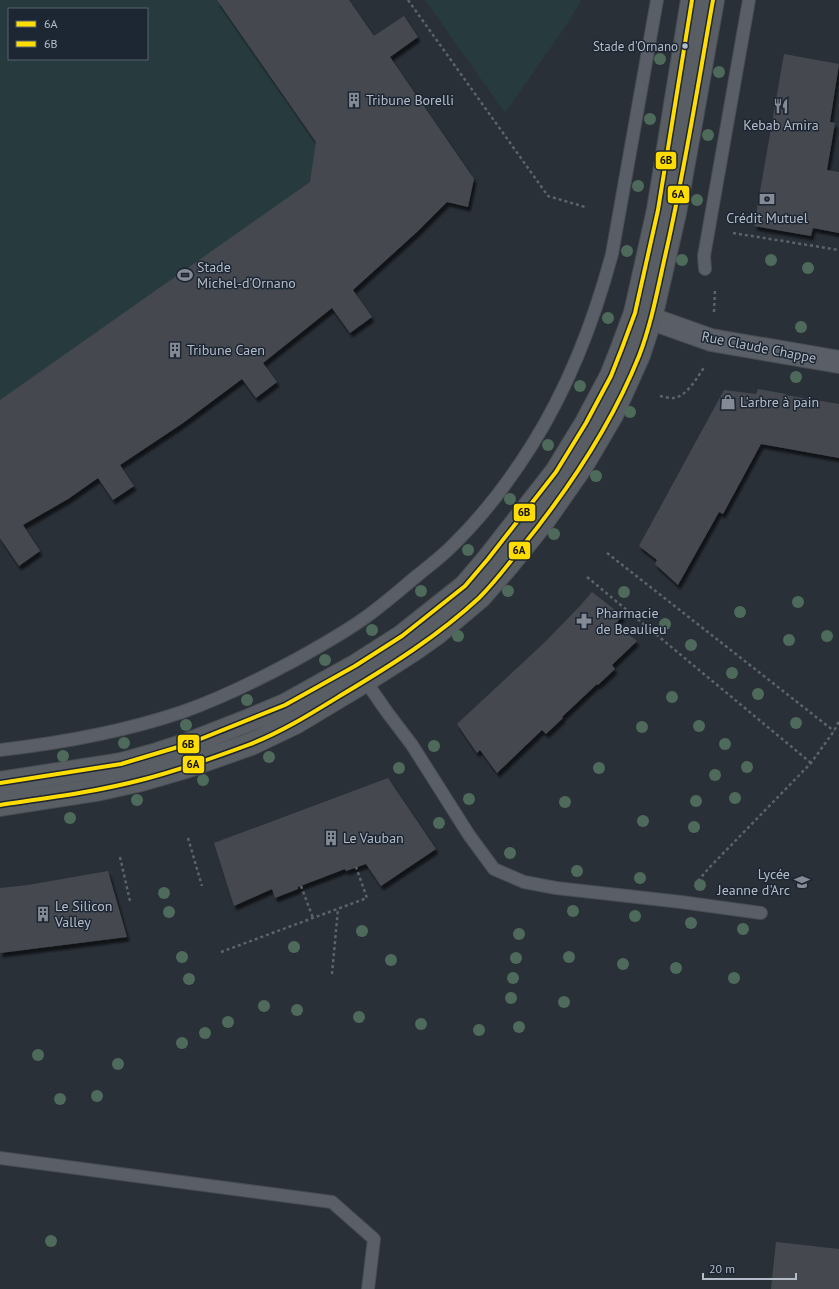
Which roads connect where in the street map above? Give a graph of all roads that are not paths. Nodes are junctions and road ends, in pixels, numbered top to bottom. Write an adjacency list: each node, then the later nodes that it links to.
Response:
1 (657, 0): 9 (lane)
2 (692, 0): 6 (street)
3 (713, 0): 6 (street)
4 (749, 0): 5 (lane)
5 (705, 269)
6 (643, 316): 7 (street, Rue Claude Chappe); 8 (street)
7 (839, 362)
8 (360, 673): 10 (street); 11 (street); 12 (lane)
9 (0, 750)
10 (0, 783)
11 (0, 805)
12 (760, 913)
13 (0, 1158): 14 (lane)
14 (368, 1289)

